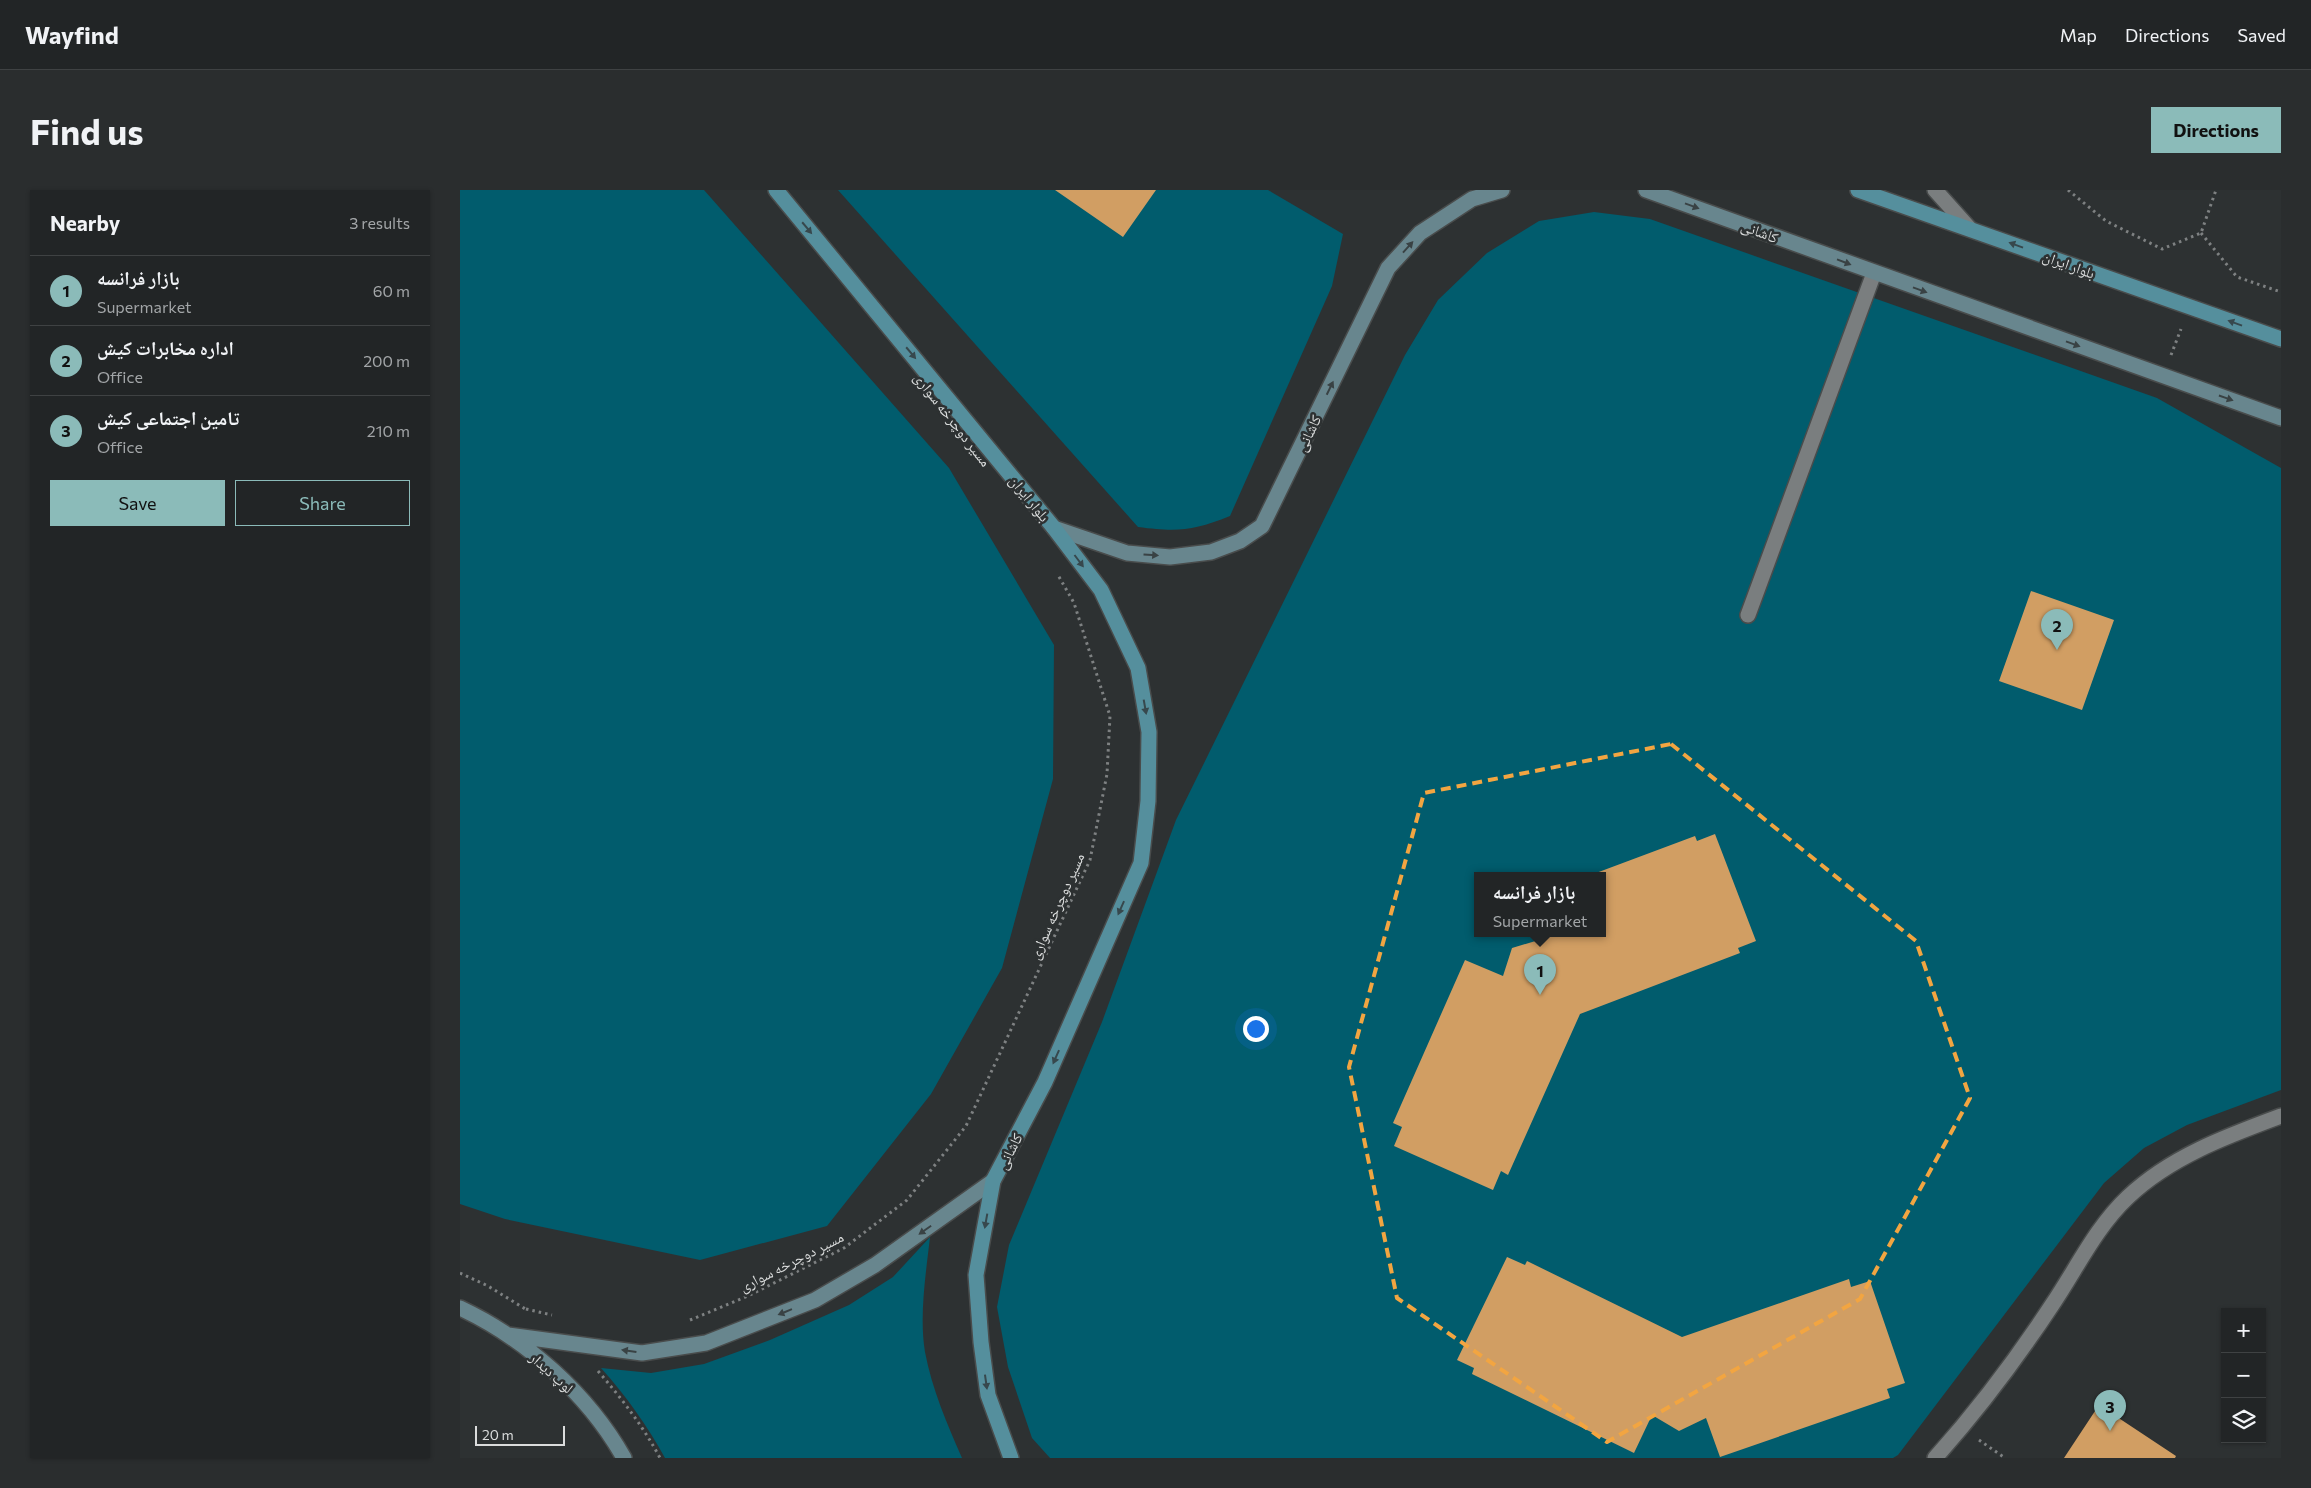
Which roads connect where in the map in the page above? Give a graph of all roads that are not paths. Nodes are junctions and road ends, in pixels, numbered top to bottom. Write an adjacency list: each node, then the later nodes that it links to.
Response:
1 (776, 190): 10 (main road, بلوار ایران, one-way to 10)
2 (1502, 190): 10 (street, کاشانی, one-way to 2)
3 (1646, 190): 7 (street, کاشانی, one-way to 7)
4 (1858, 190): 6 (main road, بلوار ایران)
5 (1935, 190): 6 (street)
6 (1970, 229): 8 (main road, بلوار ایران, one-way to 6)
7 (1874, 273): 9 (street, کاشانی, one-way to 9); 11 (street)
8 (2281, 339)
9 (2281, 418)
10 (1054, 528): 12 (main road, بلوار ایران, one-way to 12)
11 (1748, 614)
12 (1141, 863): 14 (main road, کاشانی, one-way to 14)
13 (2281, 1116): 19 (street)
14 (993, 1181): 16 (street, one-way to 16); 18 (main road, کاشانی, one-way to 18)
15 (460, 1308): 16 (street, لوپ دیدار)
16 (508, 1335): 17 (street, لوپ دیدار)
17 (624, 1458)
18 (1011, 1458)
19 (1935, 1458)

